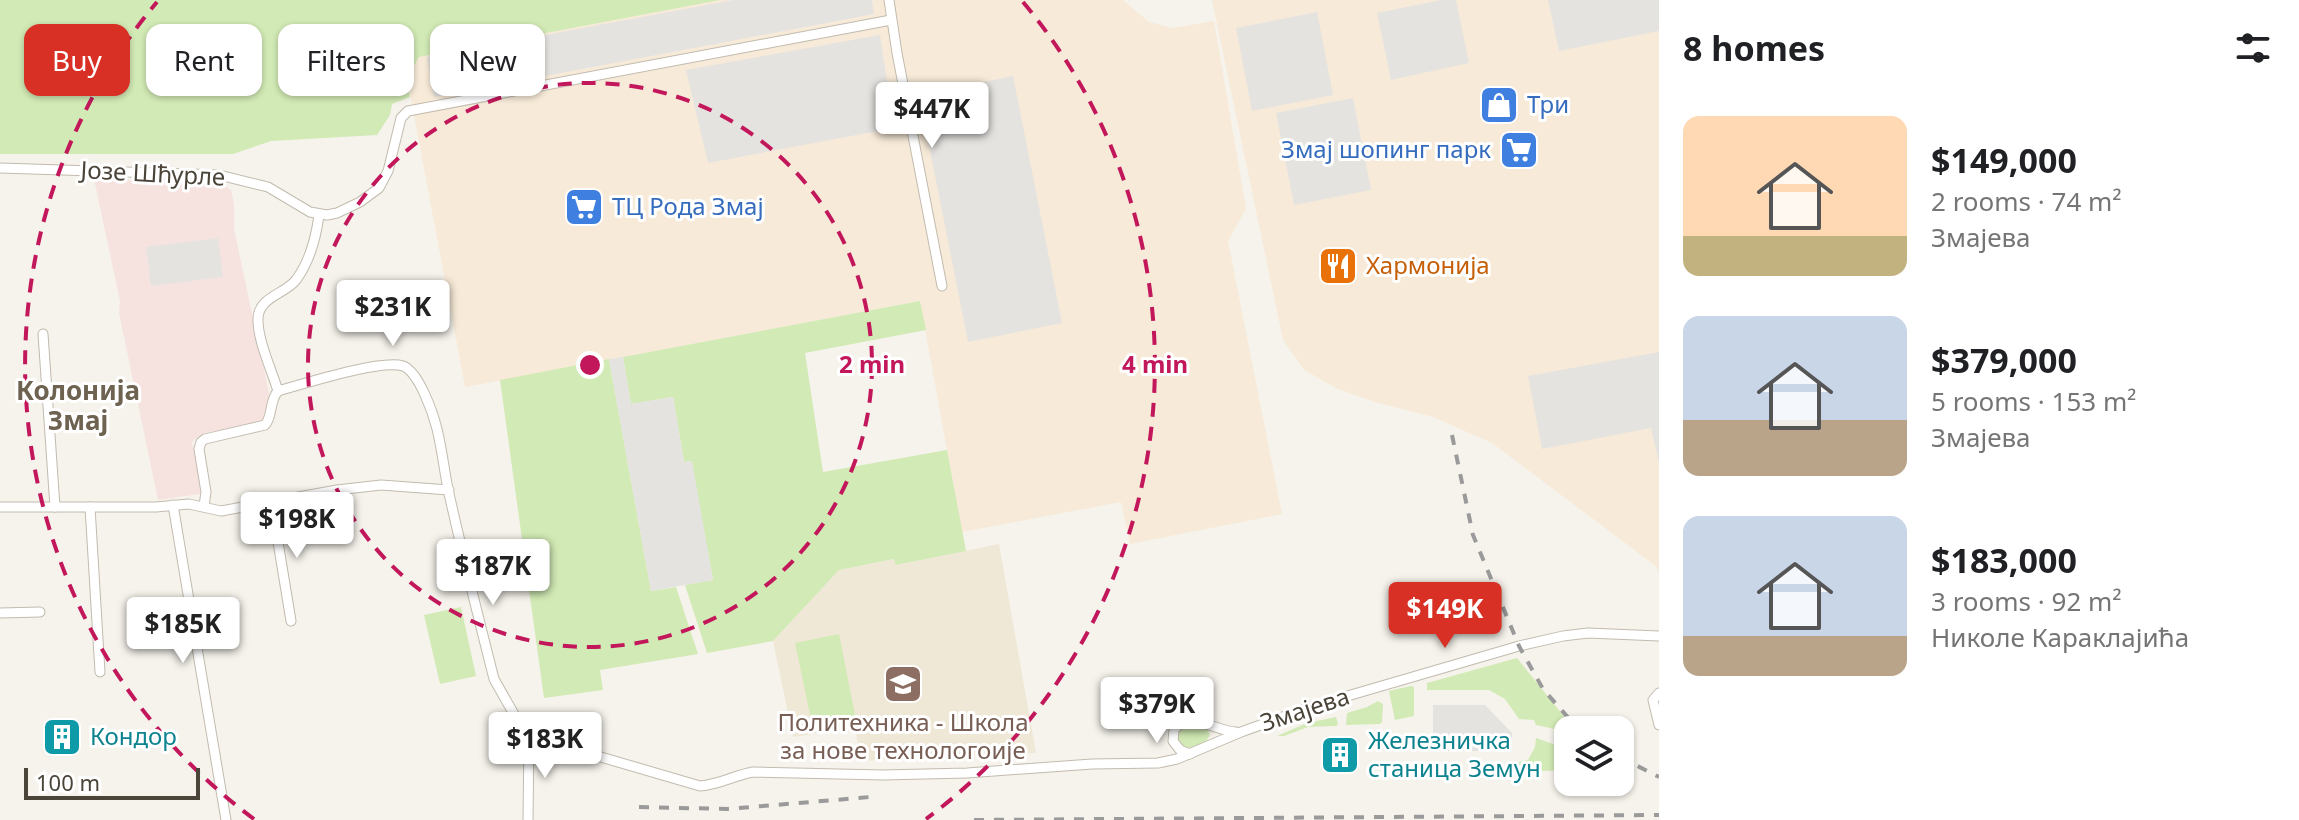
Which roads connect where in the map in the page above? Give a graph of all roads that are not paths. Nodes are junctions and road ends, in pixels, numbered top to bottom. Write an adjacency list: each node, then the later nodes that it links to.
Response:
1 (889, 0): 2 (street)
2 (891, 20): 4 (street); 5 (street)
3 (0, 168): 4 (street, Јозе Шћурле)
4 (319, 215): 7 (street)
5 (942, 286)
6 (43, 334): 13 (street)
7 (278, 391): 8 (street); 11 (street)
8 (449, 490): 9 (street); 24 (street)
9 (274, 501): 11 (street); 17 (street)
10 (173, 505): 11 (street); 14 (street); 29 (street)
11 (204, 506)
12 (0, 507): 13 (street)
13 (55, 507): 14 (street)
14 (90, 507): 19 (street)
15 (40, 612): 16 (street)
16 (0, 613)
17 (291, 621)
18 (1659, 636): 23 (street, Змајева)
19 (100, 672)
20 (1659, 693): 21 (street)
21 (1659, 725)
22 (1210, 727): 23 (street); 25 (street); 26 (street)
23 (1241, 732): 26 (street, Змајева)
24 (529, 736): 28 (street, Змајева); 30 (street)
25 (1176, 746): 27 (street); 28 (street)
26 (1207, 746): 27 (street, Змајева)
27 (1190, 754): 28 (street, Змајева)
28 (1158, 763)
29 (226, 820)
30 (528, 820)

